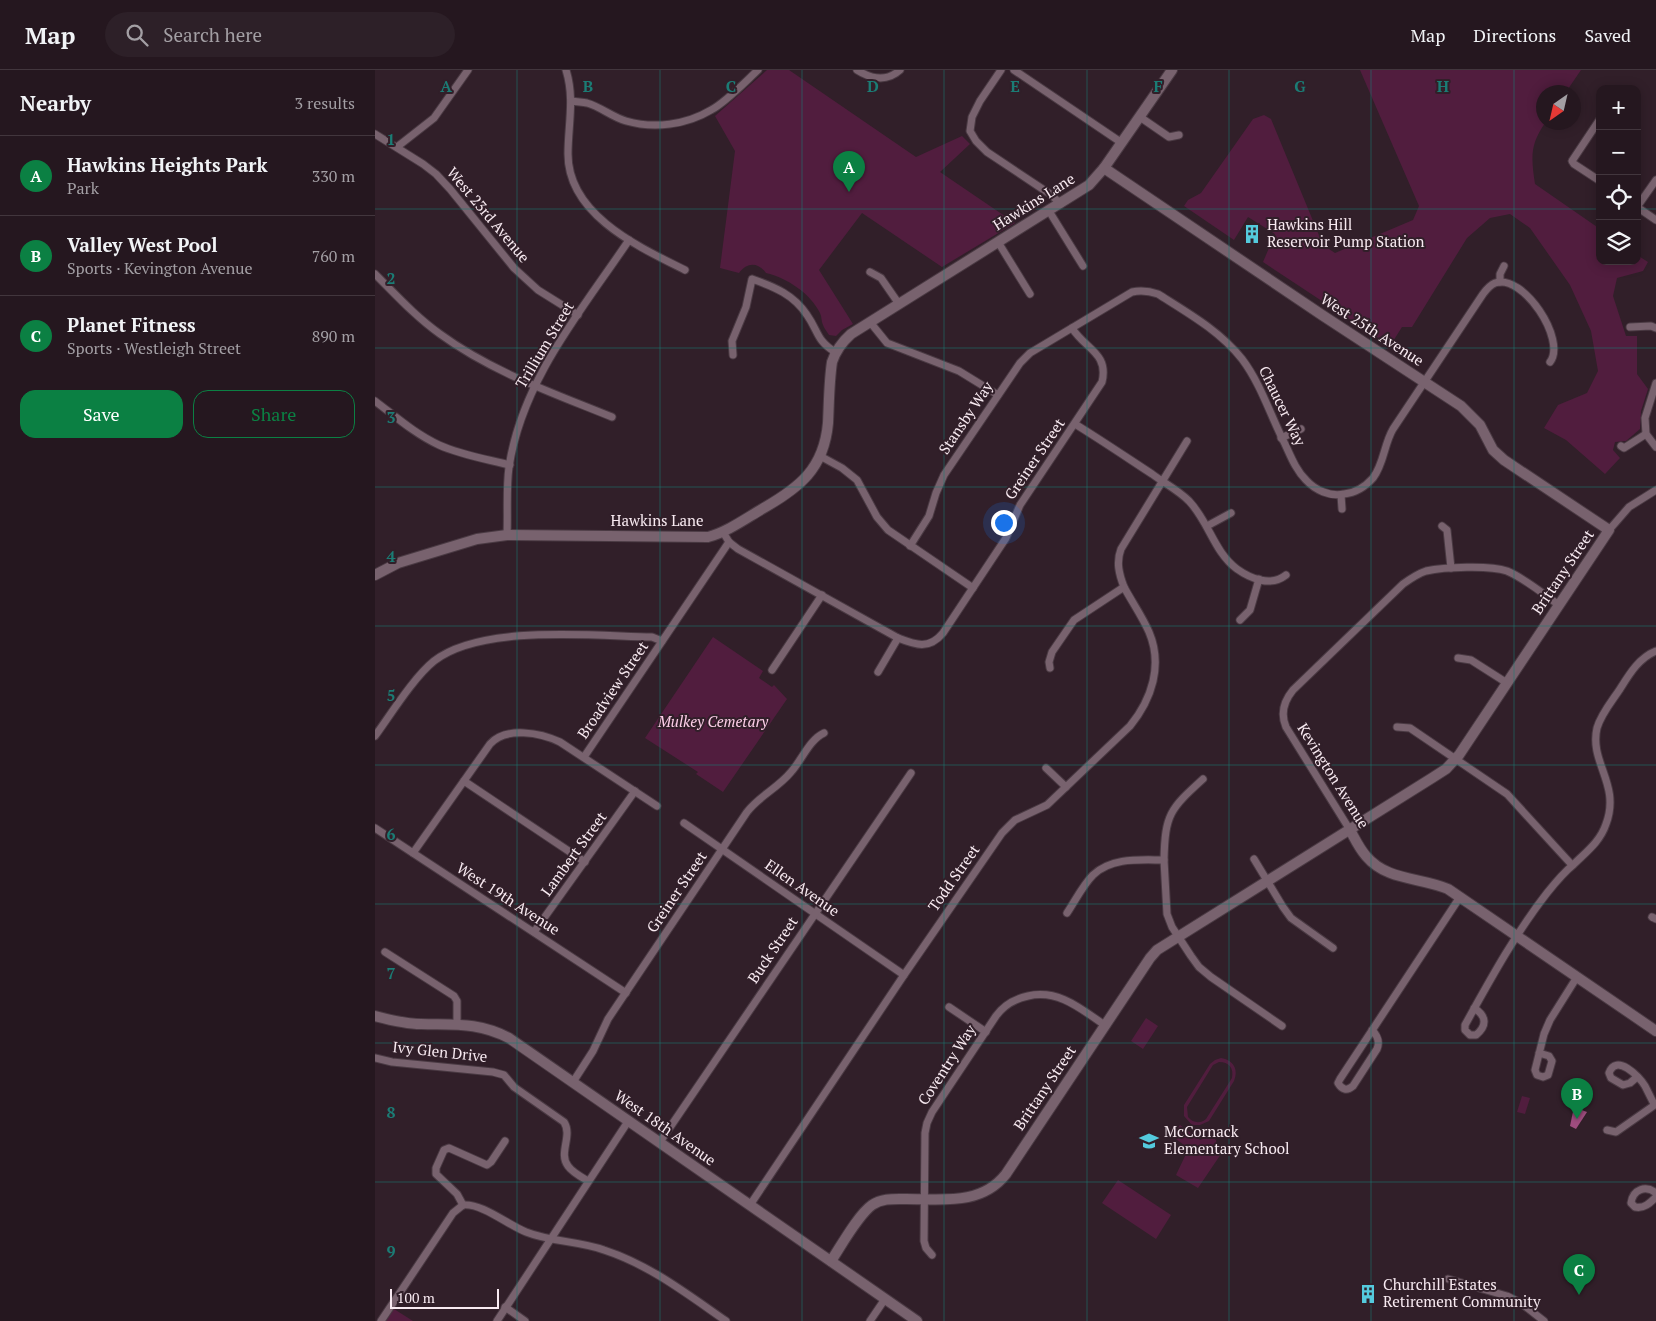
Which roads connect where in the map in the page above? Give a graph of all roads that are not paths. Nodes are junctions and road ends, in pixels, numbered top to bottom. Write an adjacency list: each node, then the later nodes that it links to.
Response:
1 (467, 70): 15 (street)
2 (566, 70): 9 (street)
3 (758, 70): 9 (street)
4 (857, 70): 5 (street)
5 (901, 70)
6 (1001, 70): 20 (street)
7 (1014, 70): 14 (street)
8 (1172, 70): 10 (street, Hawkins Lane)
9 (572, 101): 24 (street)
10 (1140, 117): 13 (street); 14 (street, Hawkins Lane)
11 (1596, 124): 17 (street)
12 (375, 134): 15 (street, West 23rd Avenue)
13 (1179, 136)
14 (1122, 143): 16 (street, Hawkins Lane)
15 (397, 147): 34 (street, West 23rd Avenue)
16 (1104, 168): 20 (street, Hawkins Lane); 42 (street, West 25th Avenue)
17 (1596, 178)
18 (1656, 180): 19 (street)
19 (1641, 201)
20 (1061, 204): 22 (street, Hawkins Lane)
21 (1641, 210): 23 (street)
22 (1049, 211): 25 (street, Hawkins Lane); 26 (street)
23 (1656, 220)
24 (629, 240): 28 (street); 34 (street, Trillium Street)
25 (998, 242): 32 (street); 33 (street, Hawkins Lane)
26 (1083, 266)
27 (1503, 266): 31 (street)
28 (685, 270)
29 (870, 272): 33 (street)
30 (375, 274): 44 (street)
31 (1500, 282): 41 (street); 42 (street)
32 (1030, 294)
33 (899, 304): 35 (street, Hawkins Lane)
34 (578, 315): 44 (street, Trillium Street)
35 (870, 322): 39 (street, Hawkins Lane); 45 (street)
36 (1630, 327): 38 (street)
37 (1072, 328): 45 (street, Stansby Way); 48 (street, Greiner Street); 51 (street, Chaucer Way)
38 (1656, 328)
39 (835, 352): 40 (street); 55 (street, Hawkins Lane)
40 (733, 354)
41 (1550, 362)
42 (1424, 382): 59 (street); 64 (street, West 25th Avenue)
43 (1656, 383): 50 (street)
44 (534, 385): 47 (street); 56 (street, Trillium Street)
45 (998, 395): 68 (street, Stansby Way)
46 (375, 401): 56 (street)
47 (612, 417)
48 (1075, 424): 57 (street); 74 (street, Greiner Street)
49 (1301, 429): 51 (street)
50 (1646, 434): 53 (street); 54 (street)
51 (1281, 438): 59 (street, Chaucer Way)
52 (1187, 441): 57 (street, Todd Street)
53 (1621, 446)
54 (1656, 447)
55 (820, 456): 65 (street, Hawkins Lane); 68 (street)
56 (509, 465): 66 (street, Trillium Street)
57 (1162, 481): 62 (street); 73 (street, Todd Street)
58 (1656, 490): 64 (street, Brittany Street)
59 (1341, 495): 60 (street)
60 (1342, 509)
61 (1231, 513): 62 (street)
62 (1207, 526): 72 (street)
63 (1442, 526): 69 (street)
64 (1609, 530): 76 (street, Brittany Street)
65 (723, 532): 66 (street, Hawkins Lane); 67 (street)
66 (507, 535): 71 (street, Hawkins Lane)
67 (729, 542): 75 (street); 79 (street, Broadview Street)
68 (910, 546): 74 (street)
69 (1451, 568): 76 (street, Kevington Avenue); 100 (street, Kevington Avenue)
70 (1286, 575): 72 (street)
71 (375, 576)
72 (1259, 580): 77 (street)
73 (1124, 587): 82 (street); 95 (street, Todd Street)
74 (973, 588): 78 (street, Greiner Street)
75 (821, 595): 78 (street); 83 (street)
76 (1559, 605): 85 (street, Brittany Street)
77 (1240, 620)
78 (898, 638): 84 (street)
79 (663, 641): 88 (street); 89 (street, Broadview Street)
80 (1656, 651): 106 (street)
81 (1458, 658): 85 (street)
82 (1050, 668)
83 (771, 670)
84 (878, 672)
85 (1507, 684): 90 (street, Brittany Street)
86 (1397, 727): 90 (street)
87 (824, 733): 101 (street, Greiner Street)
88 (375, 736)
89 (585, 757): 94 (street, Broadview Street); 96 (street)
90 (1456, 759): 100 (street, Brittany Street); 106 (street)
91 (1047, 768): 95 (street)
92 (911, 773): 110 (street, Buck Street)
93 (1203, 779): 103 (street)
94 (464, 781): 102 (street, Broadview Street); 105 (street)
95 (1066, 788): 116 (street, Todd Street)
96 (635, 791): 97 (street); 105 (street, Lambert Street)
97 (657, 806)
98 (684, 823): 101 (street, Ellen Avenue)
99 (375, 828): 102 (street, West 19th Avenue)
100 (1349, 830): 107 (street, Brittany Street); 108 (street, Kevington Avenue)
101 (723, 849): 110 (street, Ellen Avenue); 118 (street, Greiner Street)
102 (413, 852): 111 (street, West 19th Avenue)
103 (1164, 860): 109 (street); 112 (street)
104 (1254, 860): 107 (street)
105 (585, 862): 111 (street, Lambert Street)
106 (1572, 865): 113 (street)
107 (1267, 880): 112 (street, Brittany Street); 114 (street)
108 (1460, 897): 113 (street, Kevington Avenue); 125 (street)
109 (1067, 913)
110 (814, 914): 116 (street, Ellen Avenue); 136 (street, Buck Street)
111 (534, 932): 118 (street, West 19th Avenue)
112 (1178, 936): 123 (street, Brittany Street); 124 (street)
113 (1517, 936): 117 (street, Kevington Avenue); 120 (street)
114 (1333, 948)
115 (385, 952): 122 (street)
116 (903, 975): 140 (street, Todd Street)
117 (1577, 977): 126 (street, Kevington Avenue); 128 (street)
118 (625, 993): 131 (street, Greiner Street)
119 (949, 1007): 127 (street)
120 (1474, 1008)
121 (375, 1016): 122 (street, West 18th Avenue)
122 (457, 1023): 131 (street, West 18th Avenue)
123 (1105, 1026): 127 (street, Coventry Way); 138 (street, Brittany Street)
124 (1282, 1026)
125 (1372, 1030): 125 (street)
126 (1656, 1031)
127 (985, 1032): 138 (street, Coventry Way)
128 (1539, 1053)
129 (375, 1058): 137 (street, Ivy Glen Drive)
130 (1637, 1077): 132 (street)
131 (573, 1082): 133 (street, West 18th Avenue)
132 (1655, 1104): 134 (street)
133 (629, 1120): 136 (street, West 18th Avenue); 137 (street)
134 (1607, 1130)
135 (505, 1141): 139 (street)
136 (660, 1142): 140 (street, West 18th Avenue)
137 (588, 1181): 141 (street)
138 (924, 1199): 142 (street, Coventry Way); 143 (street, Brittany Street)
139 (463, 1205): 141 (street); 147 (street)
140 (750, 1205): 143 (street, West 18th Avenue)
141 (550, 1238): 146 (street); 150 (street)
142 (932, 1255)
143 (831, 1261): 145 (street, West 18th Avenue)
144 (1448, 1279): 153 (street)
145 (885, 1299): 151 (street); 152 (street, West 18th Avenue)
146 (505, 1307): 148 (street); 149 (street)
147 (381, 1321)
148 (497, 1321)
149 (525, 1321)
150 (726, 1321)
151 (870, 1321)
152 (917, 1321)
153 (1545, 1321)

